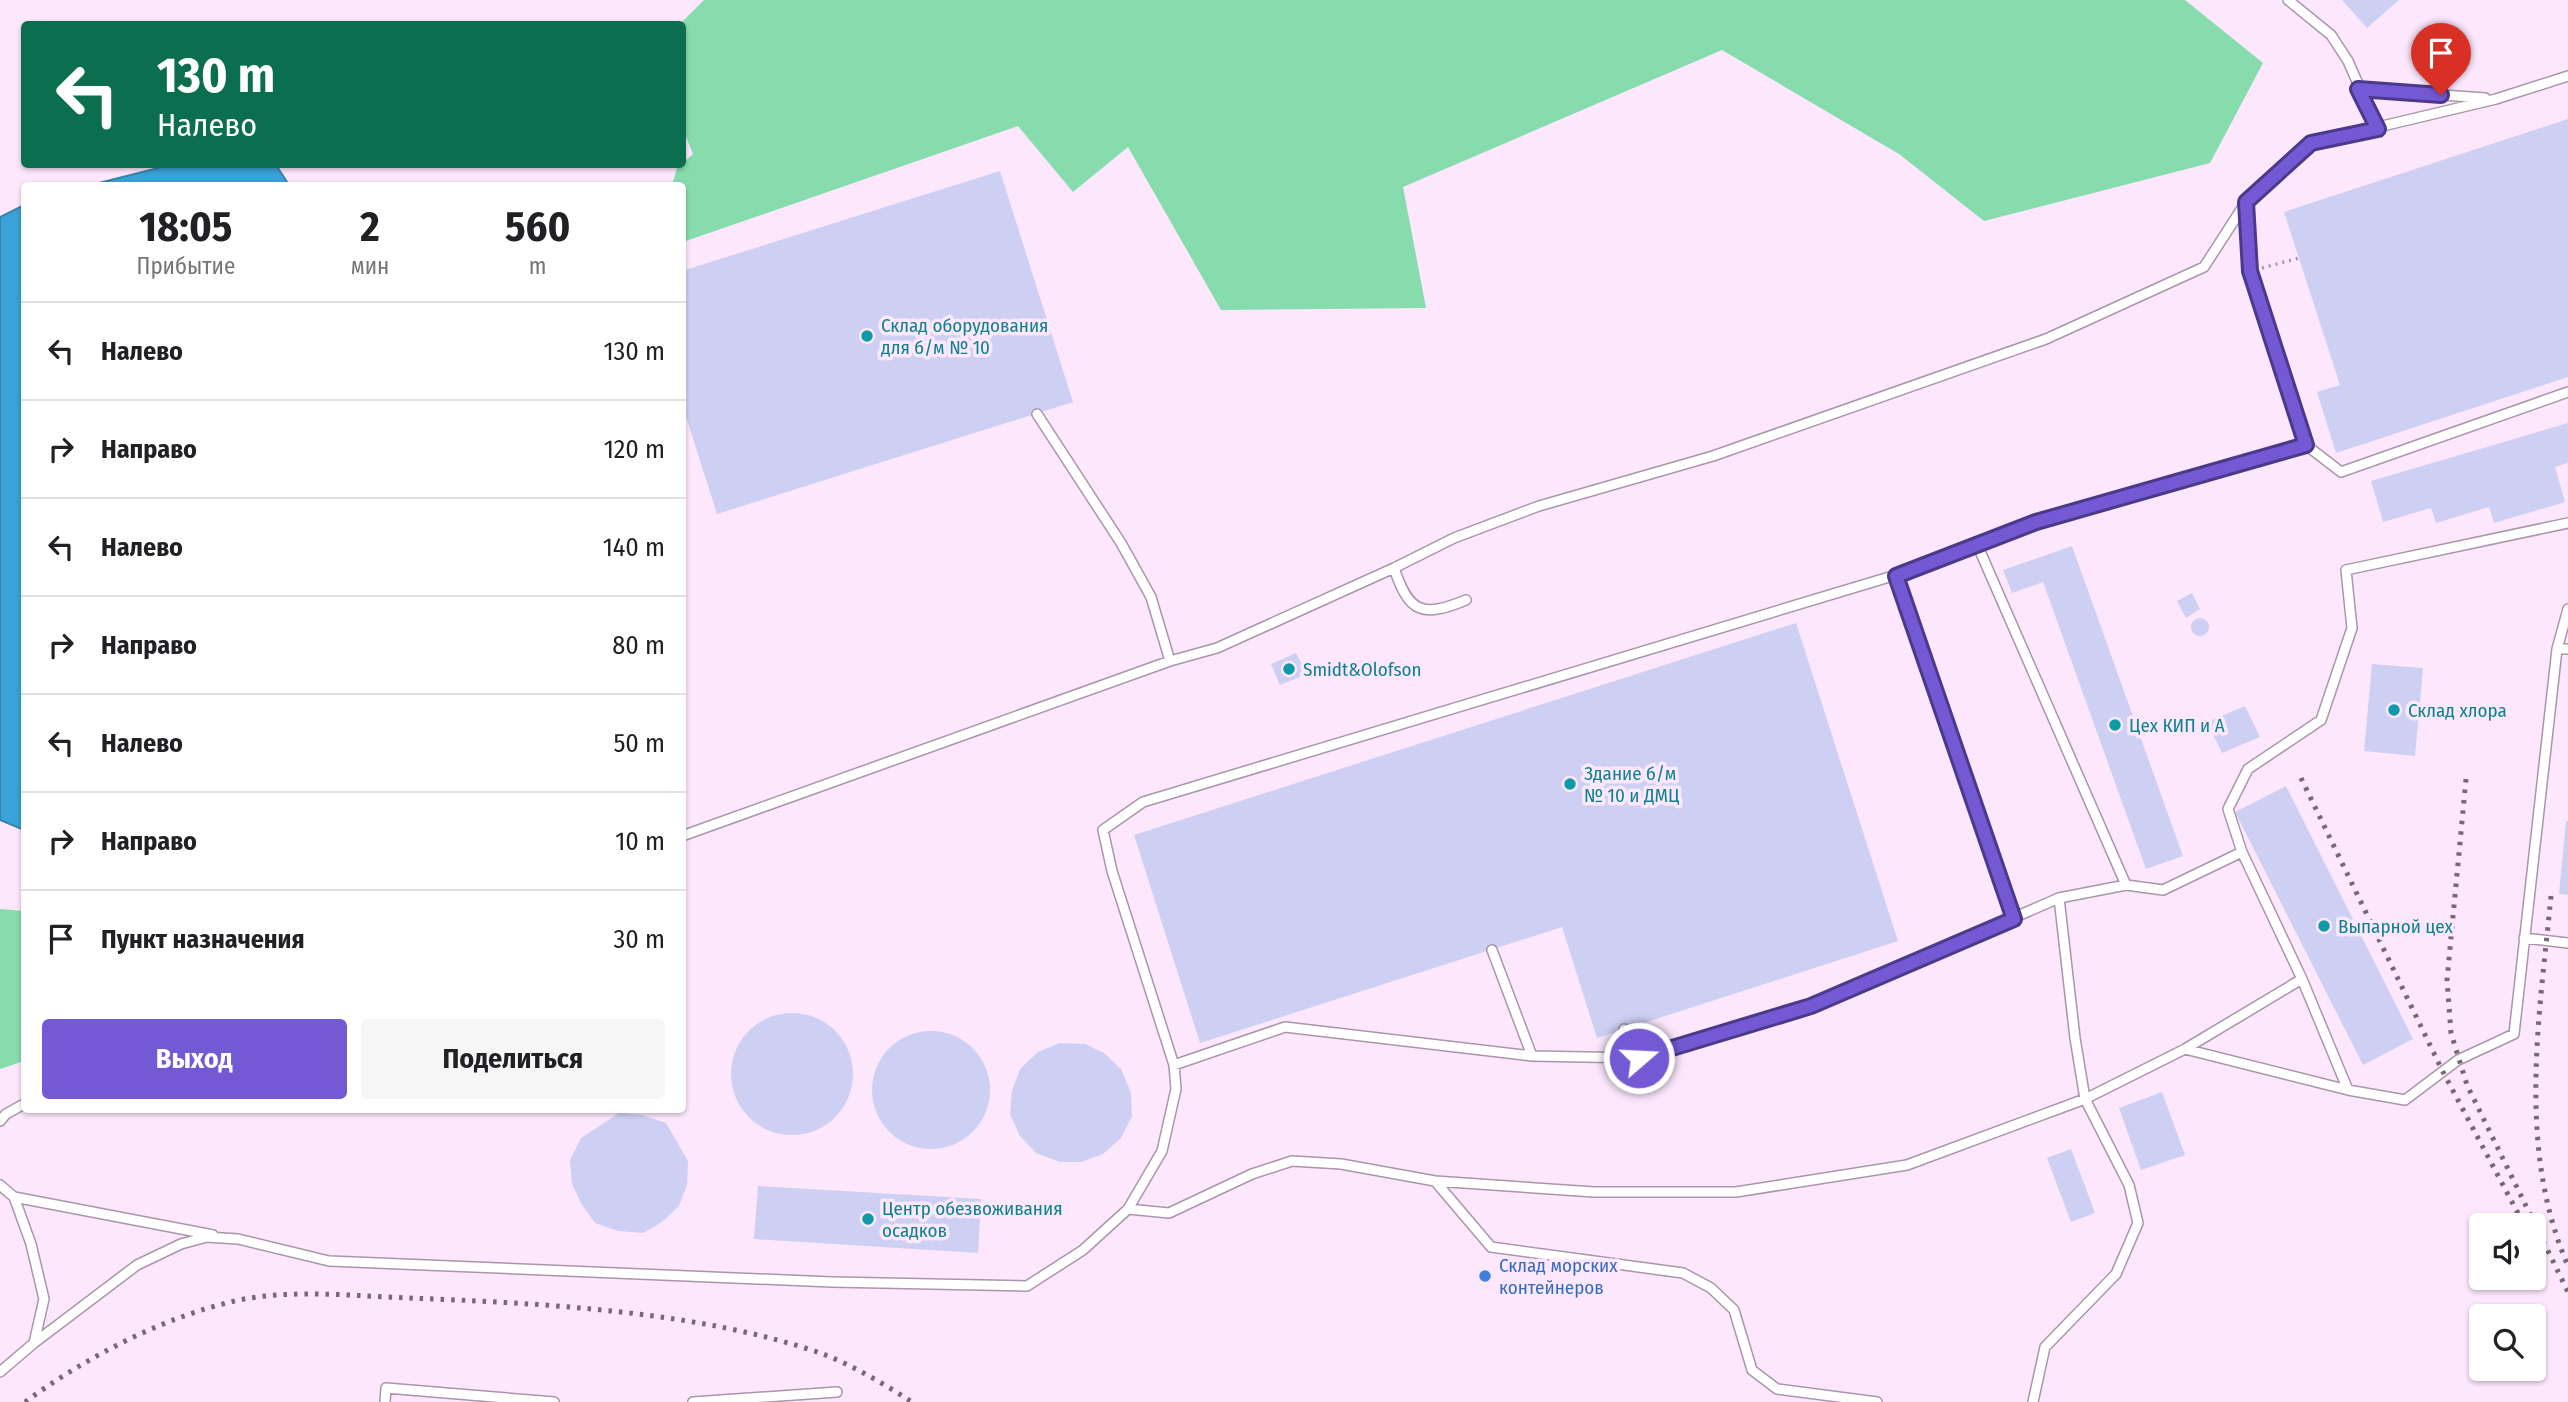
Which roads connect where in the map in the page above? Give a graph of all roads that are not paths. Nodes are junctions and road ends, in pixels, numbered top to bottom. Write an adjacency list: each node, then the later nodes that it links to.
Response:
1 (2288, 0): 3 (lane)
2 (2568, 76): 4 (lane)
3 (2358, 89): 4 (lane); 5 (lane)
4 (2496, 99): 5 (lane)
5 (2378, 129): 6 (lane)
6 (2246, 202): 9 (lane); 12 (lane)
7 (2568, 392): 9 (lane)
8 (1037, 414): 18 (lane)
9 (2306, 445): 11 (lane)
10 (2568, 523): 20 (lane)
11 (1976, 542): 13 (lane); 21 (lane)
12 (1394, 568): 14 (lane); 18 (lane)
13 (1896, 576): 23 (lane); 32 (lane)
14 (1466, 600)
15 (2568, 609): 16 (lane)
16 (2557, 649): 17 (lane); 24 (lane)
17 (2568, 649)
18 (1170, 661): 19 (lane)
19 (686, 835)
20 (2242, 852): 21 (lane); 27 (lane)
21 (2126, 885): 22 (lane)
22 (2059, 898): 23 (lane); 34 (lane)
23 (2014, 919): 31 (lane)
24 (2524, 938): 25 (lane); 33 (lane)
25 (2568, 943)
26 (1492, 950): 30 (lane)
27 (2302, 979): 29 (lane); 33 (lane)
28 (1624, 1029): 31 (lane)
29 (2185, 1049): 33 (lane); 34 (lane)
30 (1532, 1056): 31 (lane); 32 (lane)
31 (1639, 1058)
32 (1174, 1065): 40 (lane)
33 (2348, 1090)
34 (2085, 1099): 37 (lane); 49 (lane)
35 (21, 1106): 36 (lane)
36 (0, 1121)
37 (1435, 1181): 40 (lane); 48 (lane)
38 (0, 1185): 39 (lane)
39 (14, 1197): 41 (lane); 42 (lane)
40 (1128, 1209): 41 (lane)
41 (239, 1239): 42 (lane)
42 (34, 1343): 43 (lane)
43 (0, 1371)
44 (837, 1392): 47 (lane)
45 (384, 1402): 46 (lane)
46 (554, 1402)
47 (693, 1402)
48 (1877, 1402)
49 (2034, 1402)

